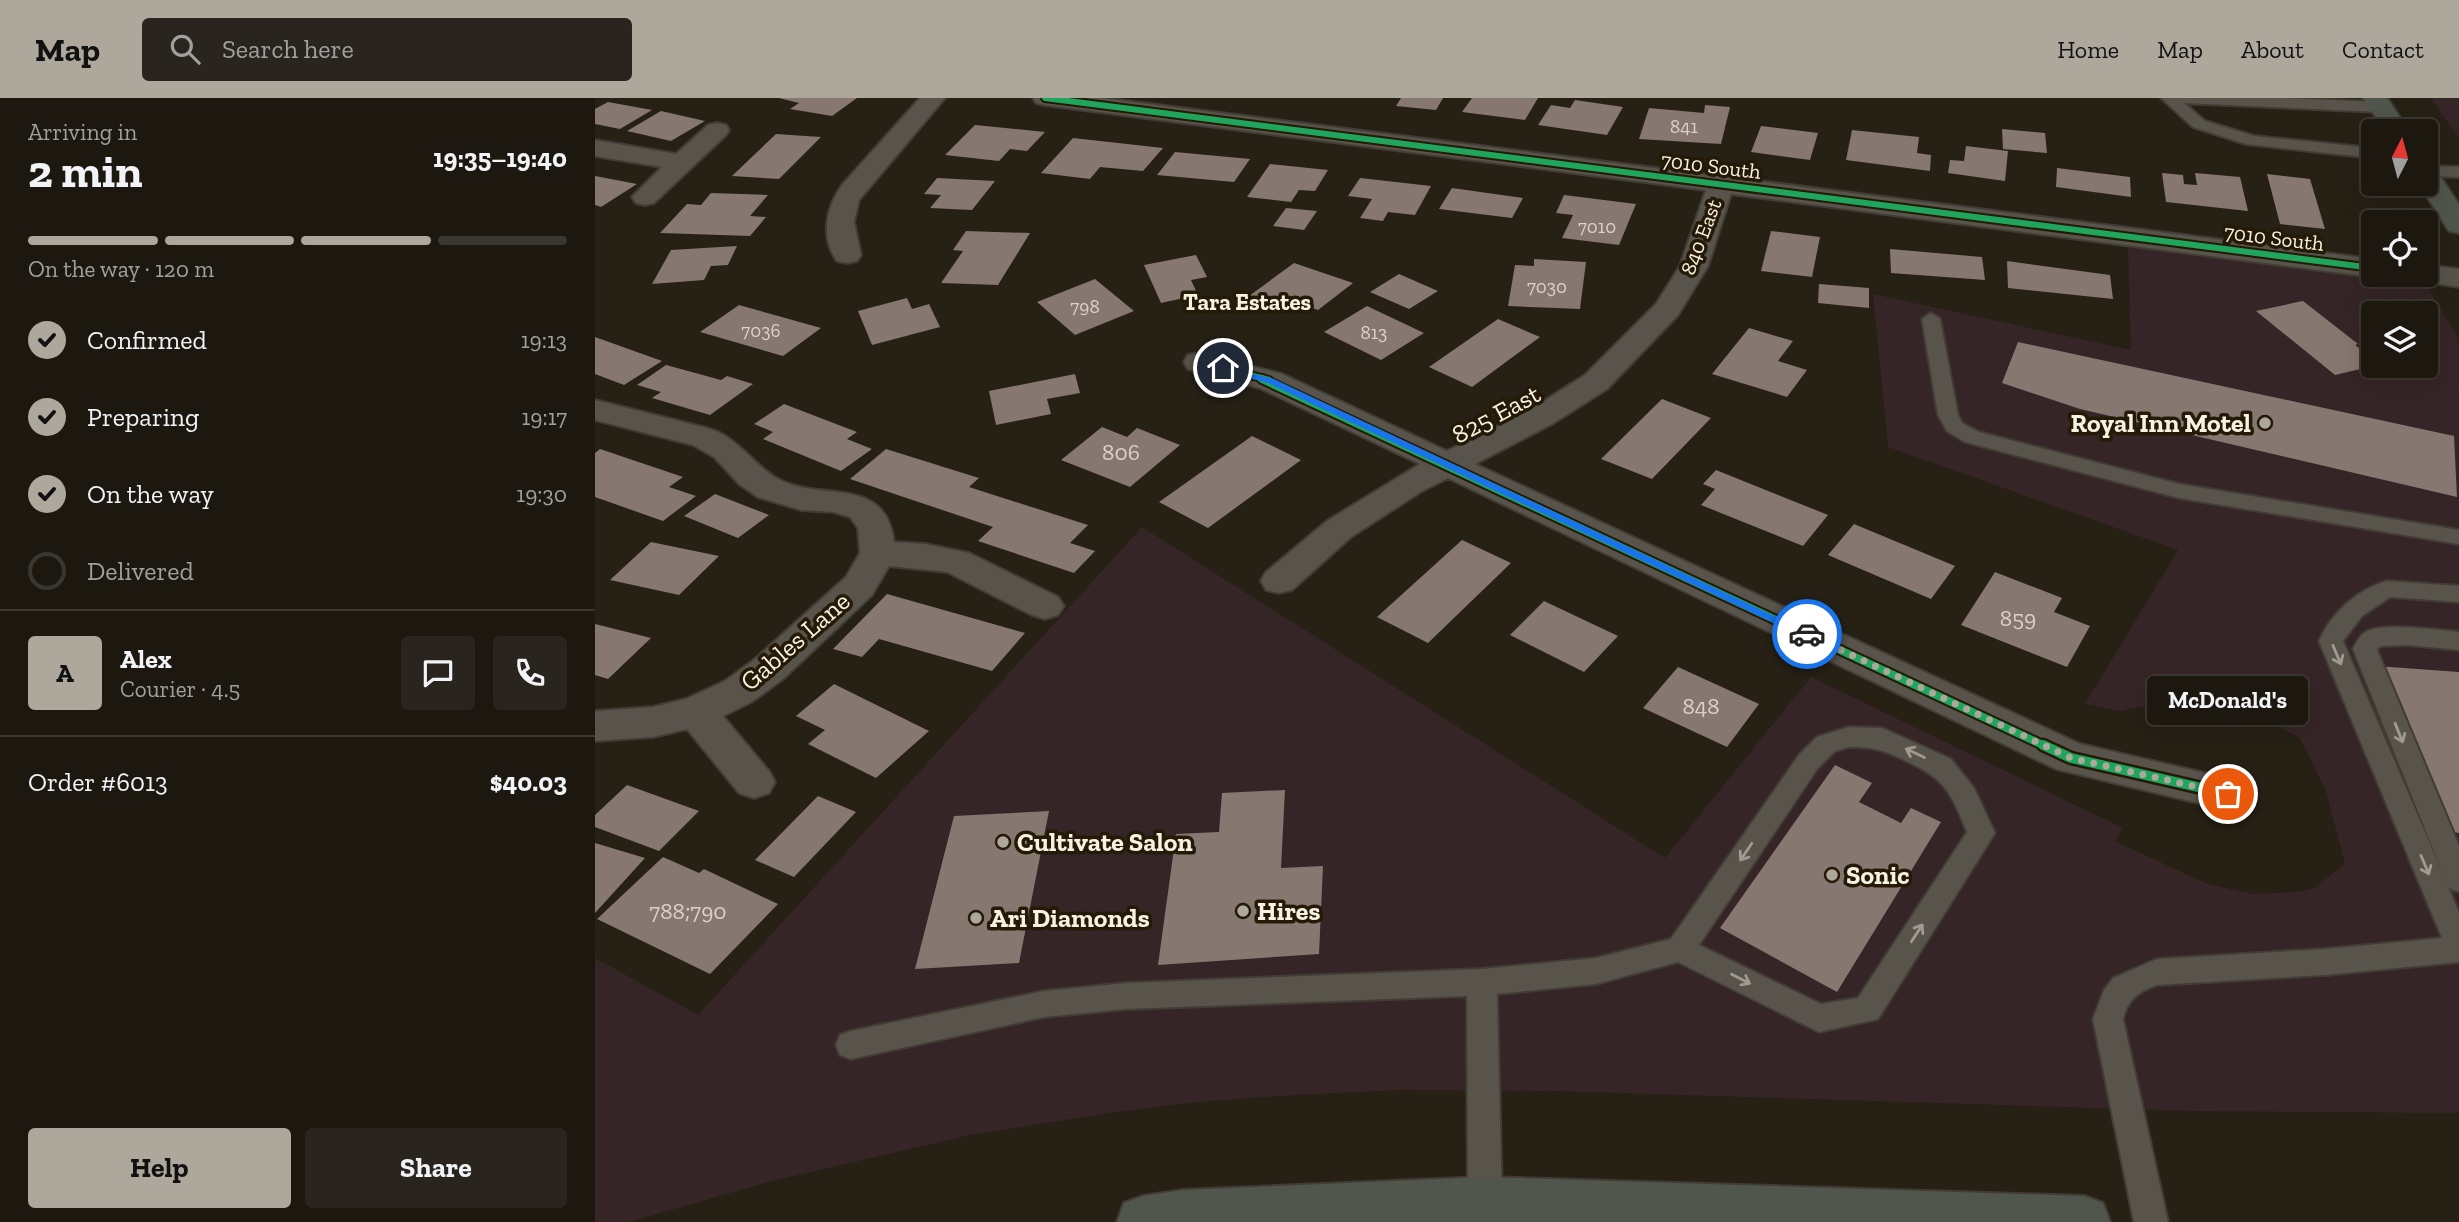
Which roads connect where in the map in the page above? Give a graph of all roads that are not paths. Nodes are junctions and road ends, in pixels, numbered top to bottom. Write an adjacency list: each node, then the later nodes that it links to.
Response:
1 (933, 98): 18 (street)
2 (1045, 98): 14 (street, 7010 South)
3 (2169, 98): 10 (lane)
4 (2182, 98): 5 (lane)
5 (2273, 100): 6 (lane)
6 (2377, 102): 7 (main road)
7 (2389, 119)
8 (717, 130): 11 (street)
9 (595, 148): 11 (street)
10 (2361, 152)
11 (681, 163): 16 (street)
12 (2438, 172): 13 (lane)
13 (2459, 173)
14 (1721, 185): 19 (street, 7010 South); 23 (street, 840 East)
15 (2438, 192): 17 (main road)
16 (645, 197)
17 (2459, 225)
18 (847, 255)
19 (2361, 266)
20 (2438, 276): 21 (street)
21 (2459, 278)
22 (1931, 318): 27 (lane)
23 (1626, 353): 26 (street, 825 East)
24 (1199, 362): 26 (street)
25 (595, 410): 28 (street)
26 (1444, 464): 29 (street, 825 East); 38 (street)
27 (2459, 537)
28 (878, 553): 31 (street); 35 (street, Gables Lane)
29 (1279, 580)
30 (2459, 594): 40 (lane, one-way to 40)
31 (1045, 606)
32 (2459, 611): 34 (lane)
33 (2459, 640): 34 (lane)
34 (2365, 649): 39 (lane, one-way to 39)
35 (696, 712): 36 (street, Gables Lane); 37 (street)
36 (595, 726)
37 (754, 782)
38 (2228, 794)
39 (2459, 880)
40 (2459, 940)
41 (1680, 949): 41 (lane, one-way to 41); 43 (lane)
42 (2459, 949): 50 (lane)
43 (1482, 982): 44 (lane); 45 (lane)
44 (851, 1045)
45 (1485, 1203): 46 (main road); 48 (main road)
46 (1706, 1215): 47 (main road)
47 (1792, 1216): 49 (main road)
48 (1169, 1220)
49 (2084, 1222)
50 (2151, 1222)

